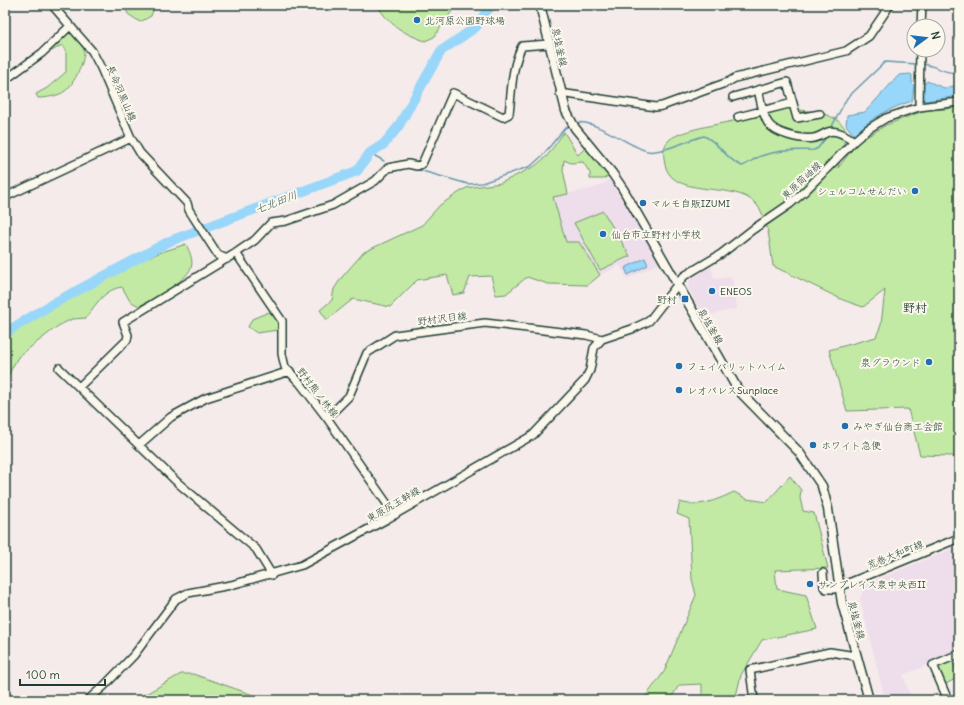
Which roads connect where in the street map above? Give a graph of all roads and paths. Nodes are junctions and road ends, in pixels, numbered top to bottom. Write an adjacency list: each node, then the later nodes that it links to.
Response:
1 (52, 5): 6 (street, 長命羽黒山線)
2 (540, 5): 7 (main road, 泉塩釜線)
3 (890, 5): 11 (street)
4 (922, 5): 5 (street)
5 (921, 18)
6 (70, 26): 9 (street); 19 (street, 長命羽黒山線)
7 (549, 44): 11 (main road, 泉塩釜線); 22 (street)
8 (920, 58): 15 (street)
9 (5, 80)
10 (758, 90): 12 (street); 14 (street); 16 (street)
11 (560, 93): 24 (main road, 泉塩釜線)
12 (733, 97)
13 (959, 102): 15 (street, 東原筒岫線)
14 (793, 103): 16 (street); 17 (street)
15 (919, 107): 20 (street, 東原筒岫線)
16 (764, 111): 18 (street); 20 (street)
17 (820, 114)
18 (738, 118)
19 (131, 138): 21 (street); 23 (street)
20 (854, 140): 24 (street, 東原筒岫線)
21 (5, 197)
22 (236, 253): 23 (street); 27 (street, 野村熊ノ林線)
23 (227, 259): 28 (street)
24 (677, 284): 25 (street); 35 (main road, 泉塩釜線)
25 (602, 338): 29 (street, 野村沢目線); 31 (street, 東原尻玉幹線)
26 (59, 368): 28 (street)
27 (290, 371): 29 (street, 野村熊ノ林線); 30 (street)
28 (79, 387): 30 (street)
29 (327, 418): 31 (street, 野村熊ノ林線)
30 (140, 445): 34 (street)
31 (395, 515): 34 (street, 東原尻玉幹線)
32 (959, 538): 35 (street, 荒巻大和町線)
33 (823, 573): 35 (street)
34 (272, 575): 38 (street, 東原尻玉幹線)
35 (839, 587): 37 (main road, 泉塩釜線)
36 (959, 654): 41 (street)
37 (856, 656): 39 (street); 40 (main road, 泉塩釜線)
38 (88, 700)
39 (754, 700)
40 (869, 700)
41 (948, 700)

